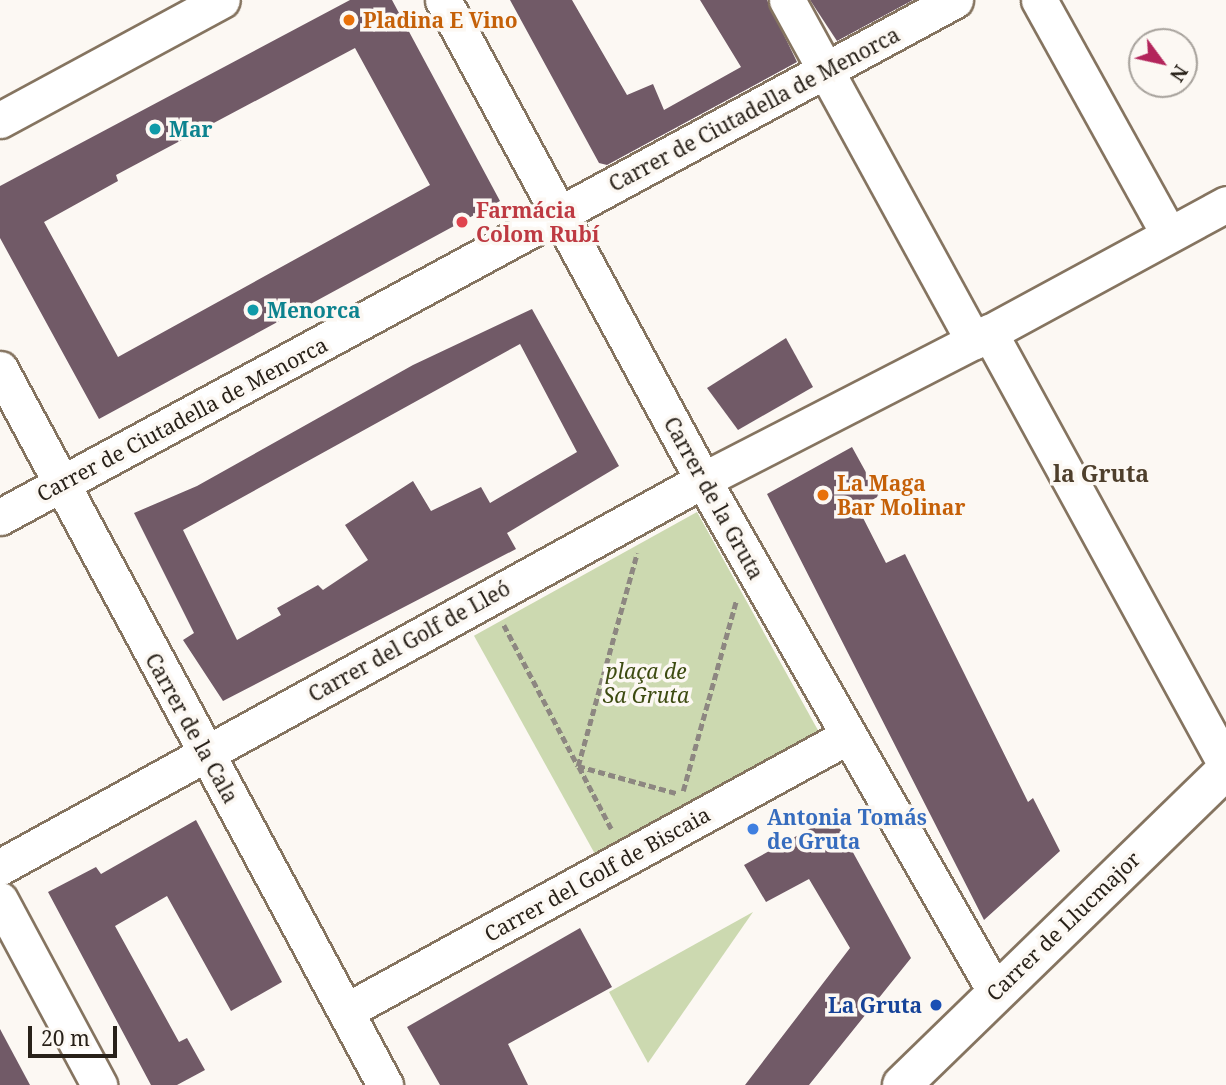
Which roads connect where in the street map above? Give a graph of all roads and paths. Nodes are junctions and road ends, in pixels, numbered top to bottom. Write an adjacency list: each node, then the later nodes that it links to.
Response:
1 (222, 0): 7 (street)
2 (443, 0): 9 (street, Carrer de la Gruta)
3 (788, 0): 6 (street)
4 (954, 0): 6 (street, Carrer de Ciutadella de Menorca)
5 (1039, 0): 10 (street)
6 (825, 70): 9 (street, Carrer de Ciutadella de Menorca); 11 (street)
7 (0, 120)
8 (1226, 204): 10 (street, Carrer del Golf de Lleó)
9 (557, 215): 13 (street, Carrer de la Gruta); 14 (street, Carrer de Ciutadella de Menorca)
10 (1168, 233): 11 (street, Carrer del Golf de Lleó)
11 (975, 330): 13 (street, Carrer del Golf de Lleó); 21 (street)
12 (0, 369): 14 (street, Carrer de la Cala)
13 (704, 480): 15 (street, Carrer del Golf de Lleó); 17 (street, Carrer de la Gruta)
14 (60, 485): 16 (street, Carrer de Ciutadella de Menorca); 20 (street, Carrer de la Cala)
15 (649, 509): 18 (street, Carrer del Golf de Lleó); 22 (path)
16 (0, 517)
17 (747, 558): 19 (street, Carrer de la Gruta); 22 (path)
18 (489, 597): 20 (street, Carrer del Golf de Lleó); 22 (path)
19 (848, 736): 24 (street, Carrer del Golf de Biscaia); 27 (street, Carrer de la Gruta)
20 (205, 752): 25 (street, Carrer del Golf de Lleó); 28 (street, Carrer de la Cala)
21 (1226, 764)
22 (578, 766): 24 (path)
23 (1226, 769): 27 (street, Carrer de Llucmajor)
24 (626, 858): 28 (street, Carrer del Golf de Biscaia)
25 (0, 867)
26 (0, 900): 29 (street)
27 (995, 991): 31 (street, Carrer de Llucmajor)
28 (346, 1011): 30 (street, Carrer de la Cala)
29 (99, 1085)
30 (386, 1085)
31 (902, 1085)

